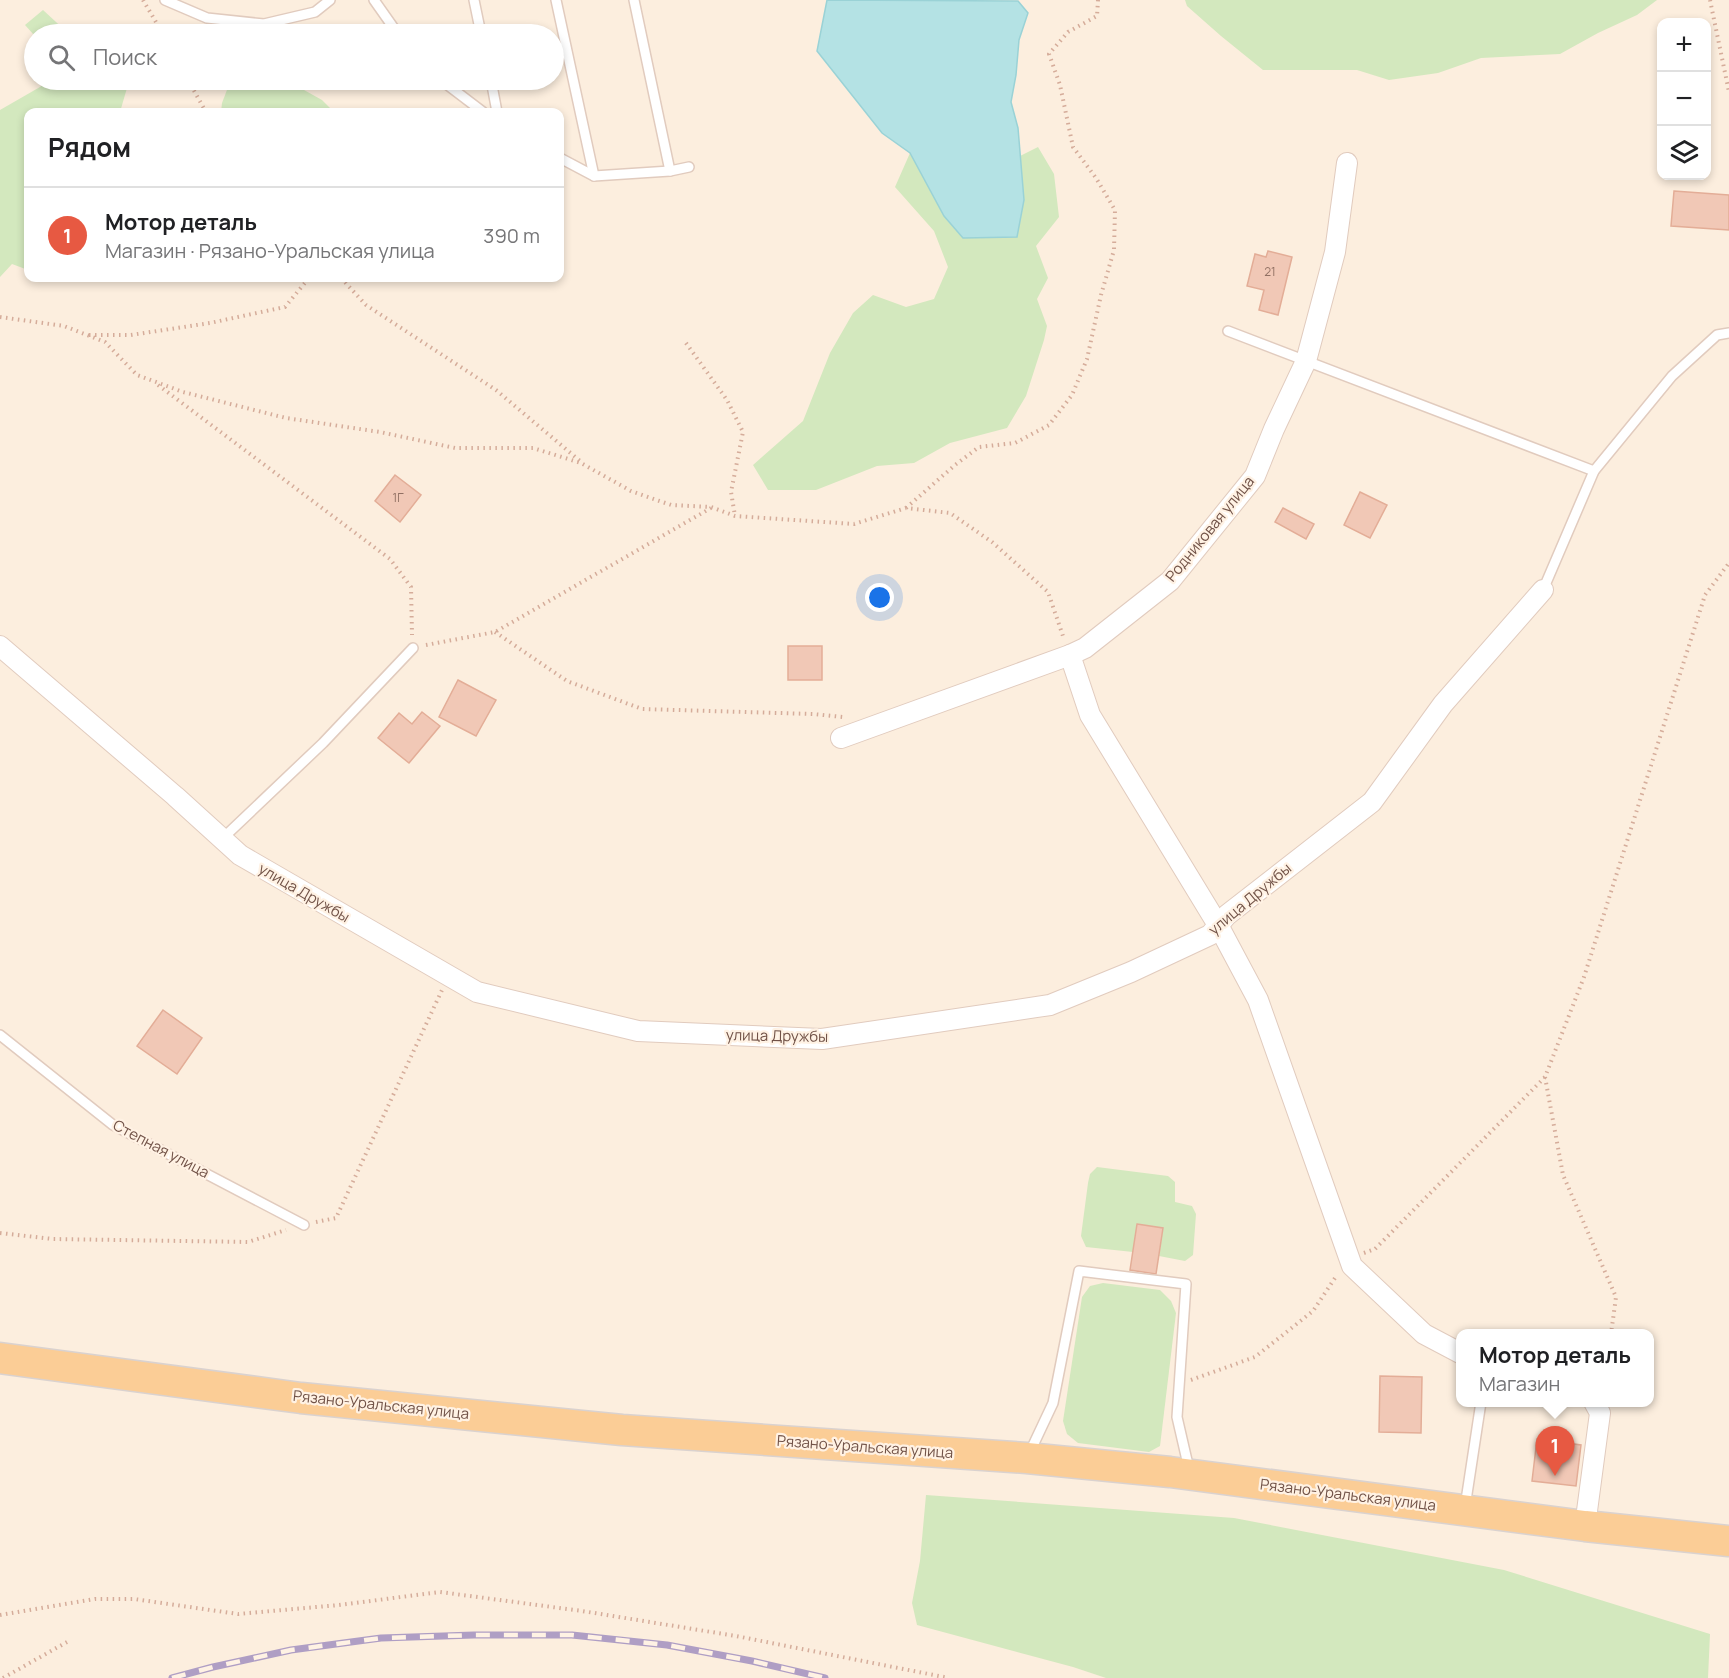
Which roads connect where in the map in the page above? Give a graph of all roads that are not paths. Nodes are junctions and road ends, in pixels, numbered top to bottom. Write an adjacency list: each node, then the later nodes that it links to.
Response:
1 (165, 0): 2 (lane)
2 (330, 0)
3 (374, 0): 7 (lane)
4 (474, 0): 8 (lane)
5 (556, 0): 9 (lane)
6 (634, 0): 18 (lane)
7 (391, 24)
8 (479, 24)
9 (561, 24)
10 (564, 37): 19 (lane)
11 (454, 90): 13 (lane)
12 (493, 90): 14 (lane)
13 (478, 108)
14 (496, 108)
15 (564, 160): 19 (lane)
16 (1347, 163): 22 (street, Родниковая улица)
17 (689, 167): 18 (lane)
18 (670, 171): 19 (lane)
19 (594, 176)
20 (1228, 331): 22 (lane)
21 (1729, 333): 23 (lane)
22 (1306, 361): 23 (lane); 27 (street, Родниковая улица)
23 (1594, 471): 24 (lane)
24 (1543, 590): 30 (street, улица Дружбы)
25 (0, 646): 29 (street, улица Дружбы)
26 (413, 648): 29 (lane)
27 (1070, 655): 28 (street, Родниковая улица); 30 (street)
28 (841, 738)
29 (222, 839): 30 (street, улица Дружбы)
30 (1218, 925): 33 (street)
31 (0, 1035): 32 (lane, Степная улица)
32 (304, 1225)
33 (1456, 1350)
34 (0, 1358): 37 (main road, Рязано-Уральская улица)
35 (1480, 1407): 39 (lane)
36 (1597, 1407): 40 (street)
37 (1027, 1458): 38 (main road, Рязано-Уральская улица); 38 (lane)
38 (1190, 1474): 39 (main road, Рязано-Уральская улица)
39 (1465, 1510): 40 (main road, Рязано-Уральская улица)
40 (1585, 1526): 41 (main road, Рязано-Уральская улица)
41 (1729, 1541)

